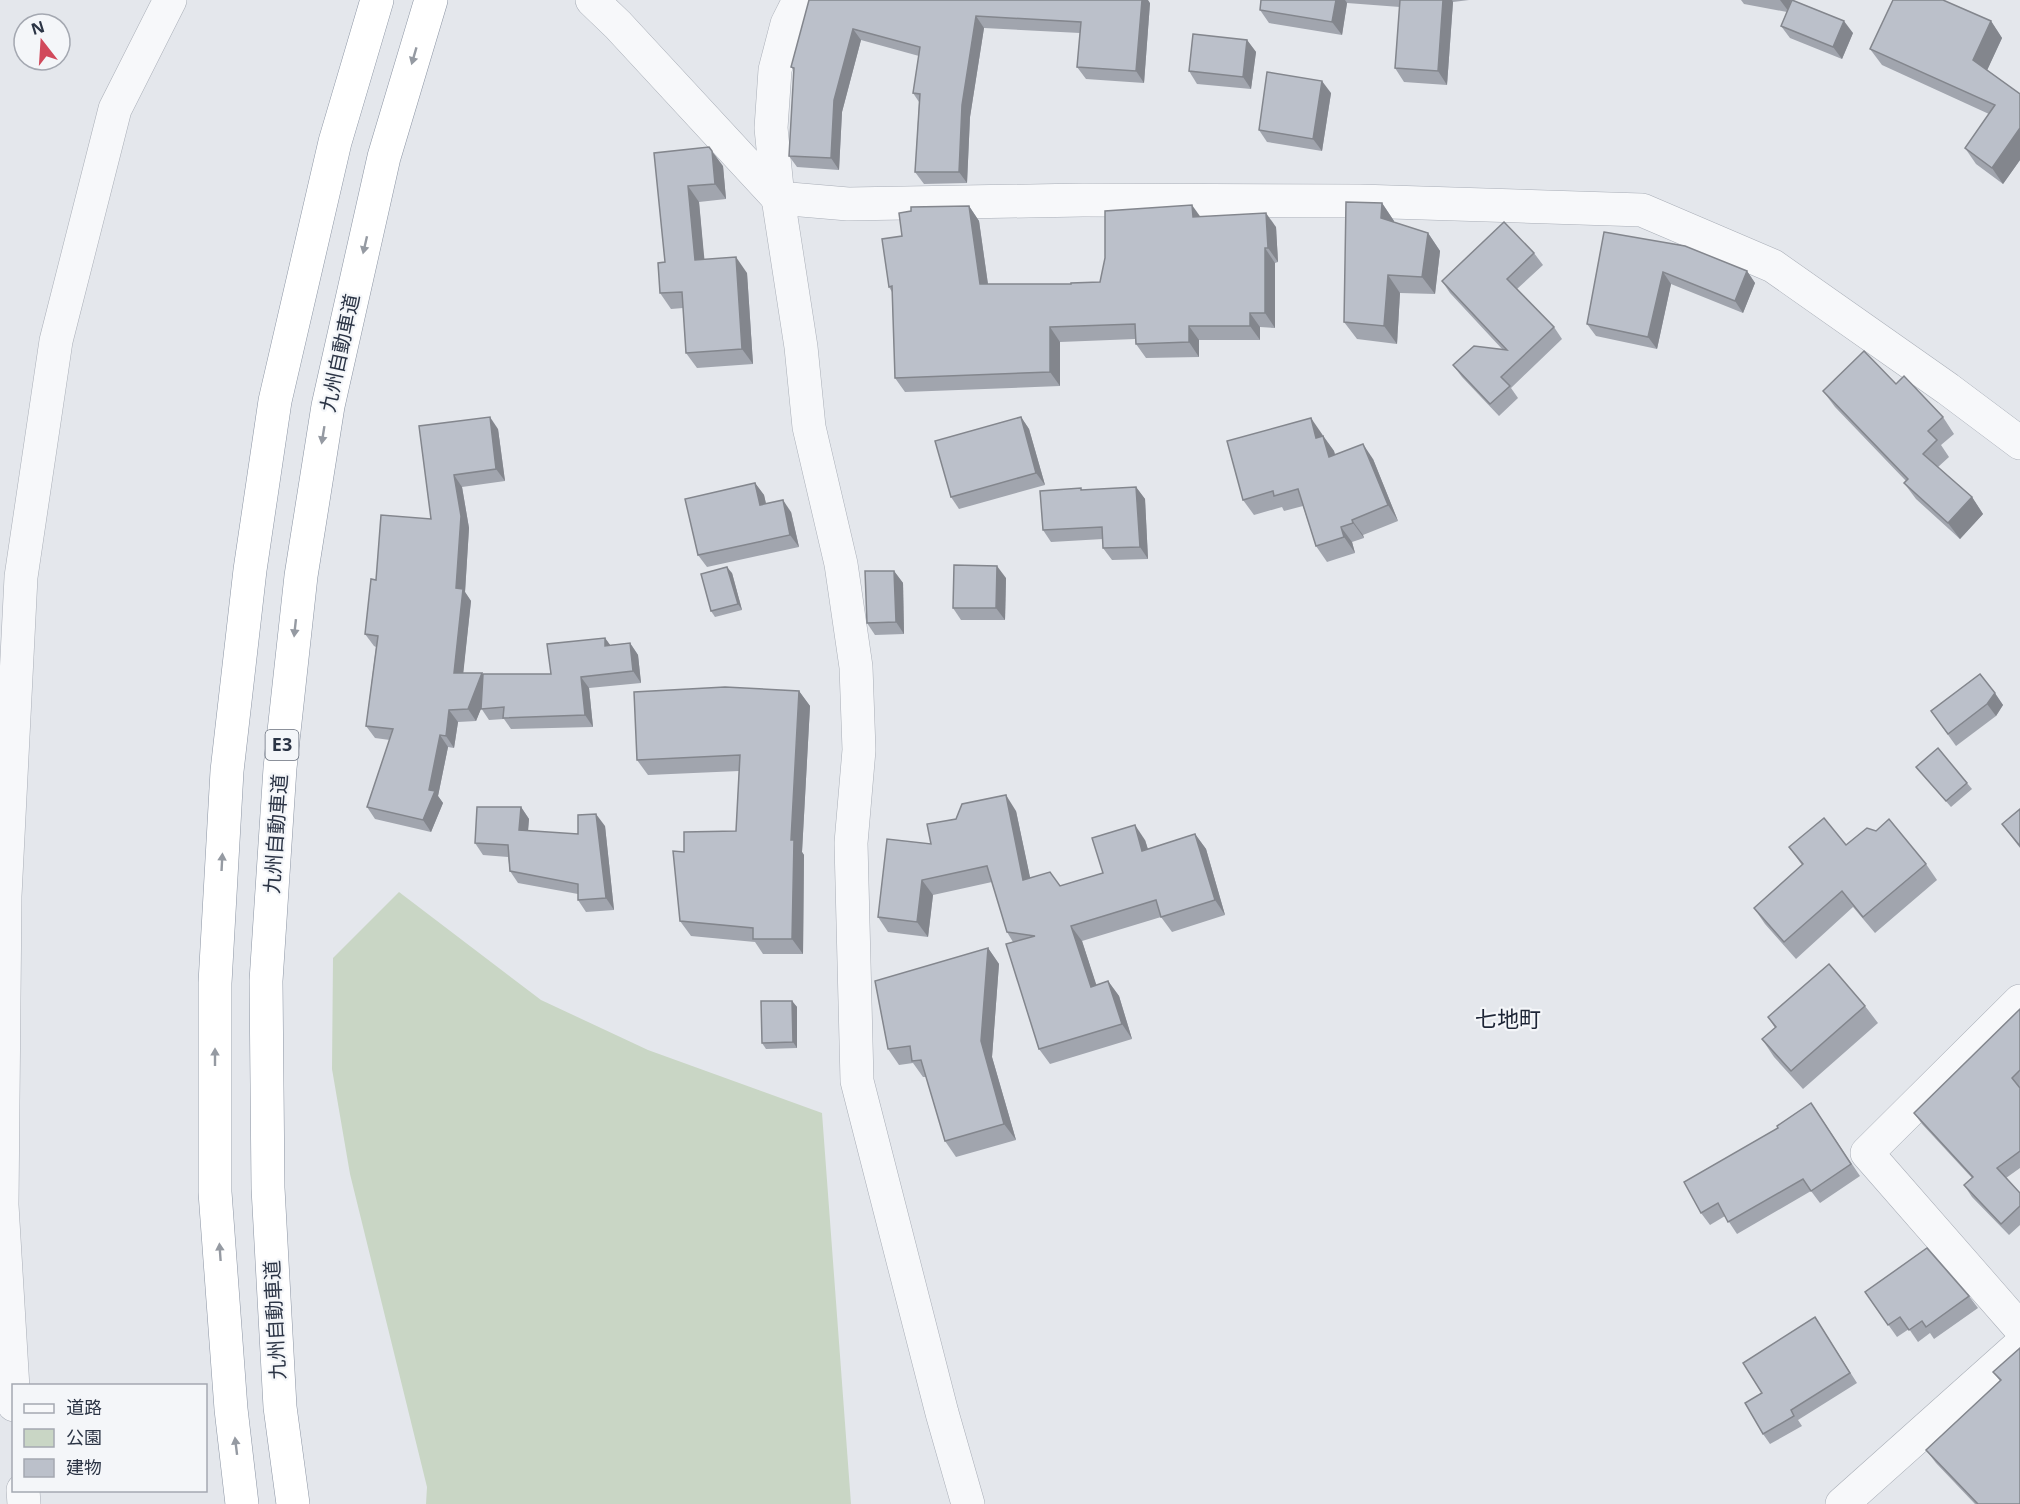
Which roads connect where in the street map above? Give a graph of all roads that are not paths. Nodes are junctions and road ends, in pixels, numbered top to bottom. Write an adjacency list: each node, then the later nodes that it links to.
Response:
1 (170, 0): 11 (street)
2 (377, 0): 12 (highway, one-way to 2)
3 (431, 0): 13 (highway, 九州自動車道 / E3, one-way to 13)
4 (592, 0): 6 (street)
5 (800, 0): 6 (street)
6 (778, 198): 7 (street); 14 (street)
7 (2020, 443)
8 (2020, 1001): 9 (street)
9 (2020, 1328)
10 (2020, 1345): 15 (street)
11 (13, 1384)
12 (242, 1504)
13 (293, 1504)
14 (968, 1504)
15 (1842, 1504)

